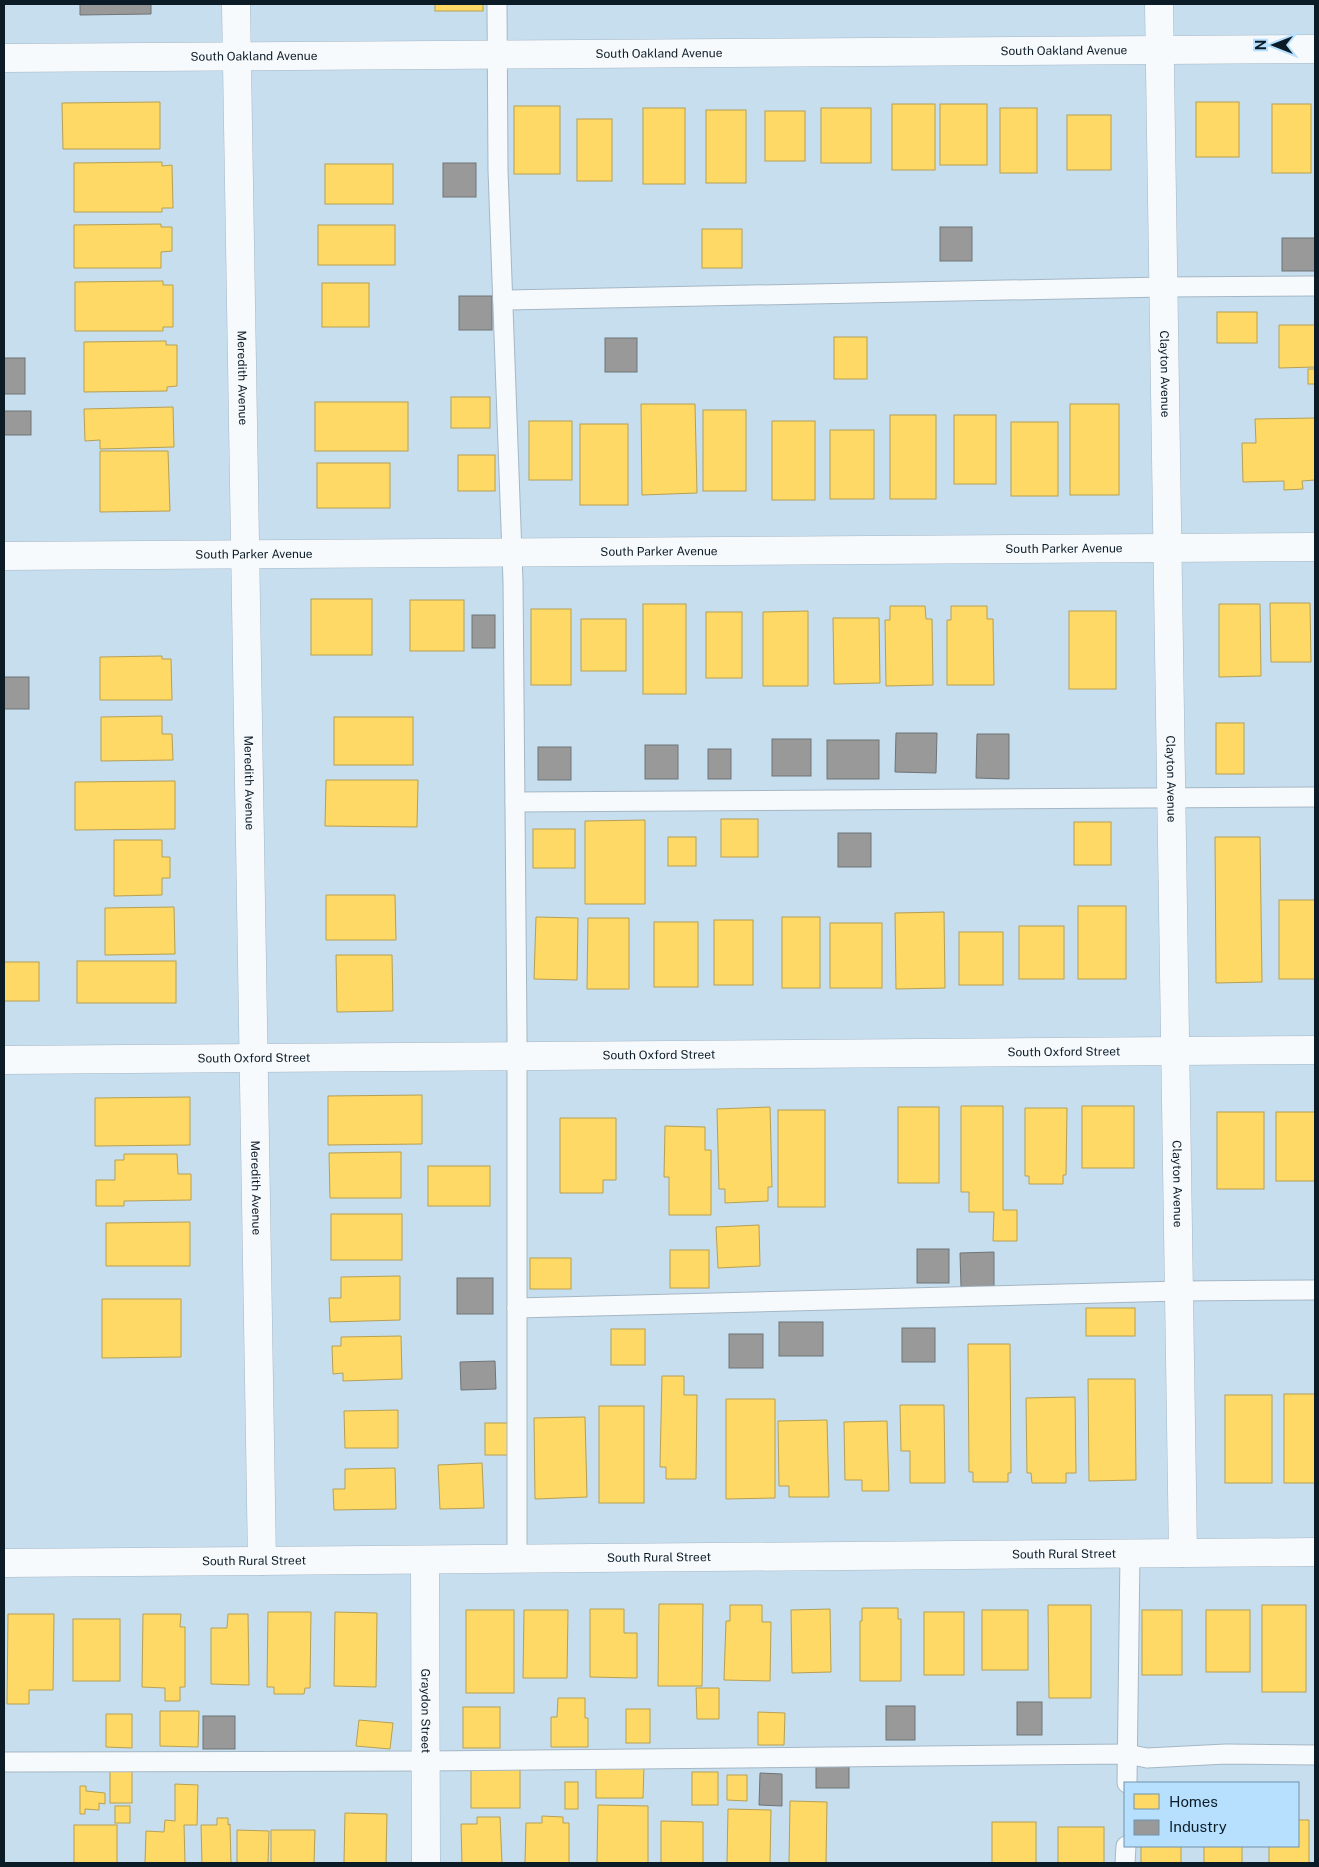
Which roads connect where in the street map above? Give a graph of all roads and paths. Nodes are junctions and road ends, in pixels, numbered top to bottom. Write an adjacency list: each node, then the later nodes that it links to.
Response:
1 (236, 4): 7 (street, Meredith Avenue)
2 (497, 4): 6 (lane)
3 (1159, 4): 5 (street, Clayton Avenue)
4 (1315, 48): 5 (street, South Oakland Avenue)
5 (1159, 49): 6 (street, South Oakland Avenue); 10 (street, Clayton Avenue)
6 (497, 55): 7 (street, South Oakland Avenue); 11 (lane)
7 (237, 57): 8 (street, South Oakland Avenue); 15 (street, Meredith Avenue)
8 (4, 58)
9 (1315, 286): 10 (lane)
10 (1163, 287): 11 (lane); 13 (street, Clayton Avenue)
11 (503, 300): 14 (lane)
12 (1315, 547): 13 (street, South Parker Avenue)
13 (1167, 548): 14 (street, South Parker Avenue); 18 (street, Clayton Avenue)
14 (512, 553): 15 (street, South Parker Avenue); 19 (lane)
15 (244, 555): 16 (street, South Parker Avenue); 23 (street, Meredith Avenue)
16 (4, 556)
17 (1315, 798): 18 (lane)
18 (1171, 799): 19 (lane); 21 (street, Clayton Avenue)
19 (515, 802): 22 (lane)
20 (1315, 1050): 21 (street, South Oxford Street)
21 (1176, 1052): 22 (street, South Oxford Street); 26 (street, Clayton Avenue)
22 (517, 1056): 23 (street, South Oxford Street); 27 (lane)
23 (255, 1058): 24 (street, South Oxford Street); 33 (street, Meredith Avenue)
24 (4, 1060)
25 (1315, 1290): 26 (lane)
26 (1179, 1291): 27 (lane); 29 (street, Clayton Avenue)
27 (517, 1308): 32 (lane)
28 (1315, 1552): 29 (street, South Rural Street)
29 (1183, 1553): 30 (street, South Rural Street)
30 (1130, 1554): 32 (street, South Rural Street); 35 (lane)
31 (424, 1560): 32 (street, South Rural Street); 33 (street, South Rural Street); 37 (street, Graydon Street)
32 (517, 1560)
33 (262, 1561): 34 (street, South Rural Street)
34 (4, 1563)
35 (1127, 1754): 36 (lane); 37 (lane); 39 (lane)
36 (1315, 1754)
37 (427, 1761): 38 (lane); 41 (street, Graydon Street)
38 (4, 1762)
39 (1127, 1782)
40 (1126, 1847): 42 (lane)
41 (426, 1863)
42 (1125, 1863)

